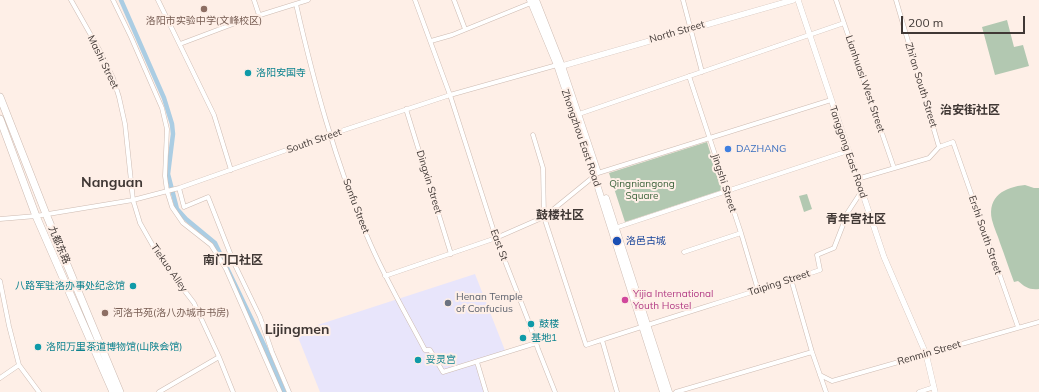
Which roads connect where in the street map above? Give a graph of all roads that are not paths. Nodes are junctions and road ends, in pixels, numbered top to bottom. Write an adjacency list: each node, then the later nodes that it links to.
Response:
1 (70, 0): 45 (street, Mashi Street)
2 (113, 0): 42 (street)
3 (158, 0): 22 (street)
4 (254, 0): 16 (street)
5 (308, 0): 15 (street)
6 (415, 0): 21 (street, East St)
7 (454, 0): 19 (street)
8 (683, 0): 18 (street)
9 (779, 0): 18 (street, North Street)
10 (793, 0): 18 (street, North Street)
11 (798, 0): 20 (street, Tanggong East Road)
12 (836, 0): 17 (street, Lianhuasi West Street)
13 (896, 0): 35 (street, Zhi'an South Street)
14 (532, 1): 19 (street); 23 (main road, Zhongzhou East Road)
15 (296, 4): 16 (street); 32 (street, Sanfu Street)
16 (259, 15): 22 (street)
17 (844, 24): 20 (street); 37 (street, Lianhuasi West Street)
18 (690, 27): 23 (street, North Street); 24 (street)
19 (465, 29): 21 (street)
20 (809, 34): 24 (street); 28 (street, Tanggong East Road)
21 (431, 41): 26 (street, East St)
22 (180, 44): 38 (street)
23 (560, 64): 26 (street, South Street); 30 (main road, Zhongzhou East Road); 39 (main road, Zhongzhou East Road)
24 (702, 72): 25 (street)
25 (689, 76): 30 (street); 34 (street, Jingshi Street)
26 (450, 95): 29 (street, South Street); 52 (street, East St)
27 (0, 97): 46 (highway, 九都东路)
28 (831, 100): 34 (street); 36 (street, Tanggong East Road)
29 (406, 110): 32 (street, South Street); 54 (street, Dingxin Street)
30 (579, 114): 39 (main road, Zhongzhou East Road)
31 (0, 119): 47 (highway, 九都东路)
32 (329, 135): 38 (street, South Street); 55 (street, Sanfu Street)
33 (533, 135): 48 (street)
34 (709, 138): 39 (street); 43 (street, Jingshi Street)
35 (939, 147): 37 (street); 61 (street, Ershi South Street)
36 (848, 151): 40 (street, Tanggong East Road); 43 (street)
37 (894, 168): 40 (street)
38 (231, 170): 41 (street, South Street)
39 (596, 174): 48 (street); 50 (main road, Zhongzhou East Road)
40 (857, 179): 44 (street, Tanggong East Road)
41 (179, 188): 42 (street, South Street); 78 (street)
42 (167, 191): 45 (street, South Street); 77 (street)
43 (726, 191): 50 (street); 51 (street, Jingshi Street)
44 (861, 192): 56 (street, Taiping Street); 65 (street, Tanggong East Road)
45 (133, 200): 46 (street, South Street); 66 (street, Tiekuo Alley)
46 (46, 214): 47 (street, South Street); 74 (highway, 九都东路)
47 (36, 216): 49 (street, South Street); 73 (highway, 九都东路)
48 (545, 218): 52 (street); 62 (street, Taiping Street)
49 (0, 219)
50 (613, 229): 60 (main road, Zhongzhou East Road)
51 (741, 233): 53 (street); 58 (street, Jingshi Street)
52 (496, 238): 54 (street); 63 (street, East St)
53 (684, 252)
54 (451, 254): 55 (street)
55 (385, 276): 67 (street, Sanfu Street)
56 (791, 279): 58 (street, Taiping Street); 64 (street)
57 (0, 281): 68 (street)
58 (758, 290): 60 (street, Taiping Street)
59 (1039, 322): 61 (street, Renmin Street)
60 (644, 325): 62 (street, Taiping Street); 82 (main road, Zhongzhou East Road); 83 (main road, Zhongzhou East Road)
61 (1018, 328): 65 (street, Renmin Street)
62 (602, 340): 81 (street)
63 (536, 343): 67 (street); 80 (street, East St)
64 (812, 352): 69 (street); 84 (street)
65 (926, 354): 69 (street, Renmin Street); 71 (street, Tanggong East Road)
66 (219, 357): 75 (street); 76 (street, Tiekuo Alley)
67 (477, 362): 79 (street)
68 (20, 365): 70 (street); 72 (street)
69 (820, 375): 85 (street)
70 (0, 378)
71 (935, 390): 86 (street)
72 (39, 392)
73 (113, 392)
74 (120, 392)
75 (159, 392)
76 (233, 392)
77 (280, 392)
78 (290, 392)
79 (486, 392)
80 (555, 392)
81 (617, 392)
82 (663, 392)
83 (669, 392)
84 (676, 392)
85 (826, 392)
86 (919, 392)

